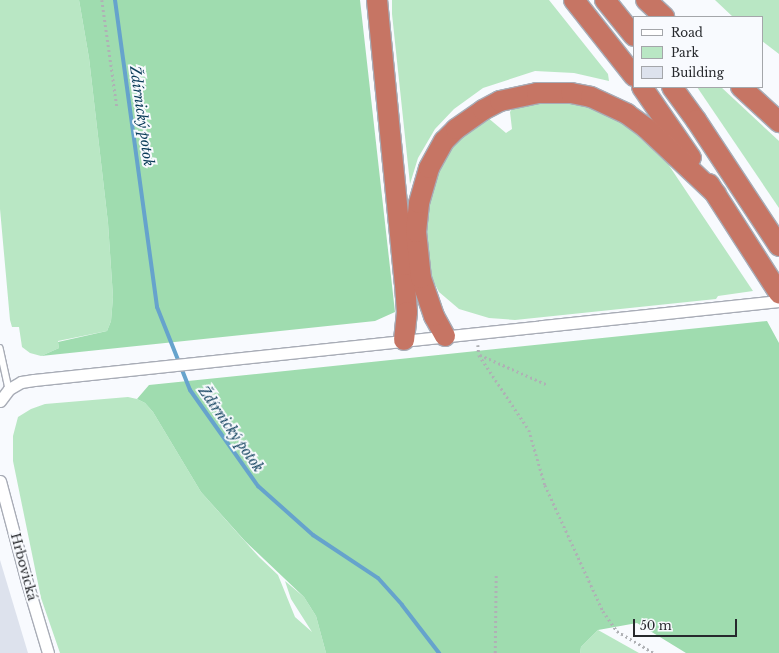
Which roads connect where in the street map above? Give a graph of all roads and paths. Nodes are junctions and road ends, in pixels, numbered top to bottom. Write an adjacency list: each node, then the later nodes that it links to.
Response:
1 (102, 0): 12 (path)
2 (377, 0): 19 (highway)
3 (574, 0): 8 (highway)
4 (605, 0): 7 (highway)
5 (646, 0): 6 (highway)
6 (663, 16)
7 (633, 35)
8 (633, 75)
9 (643, 88): 14 (highway)
10 (673, 88): 15 (highway)
11 (742, 88): 13 (highway)
12 (117, 107)
13 (779, 122)
14 (716, 194): 16 (highway); 18 (highway)
15 (779, 246)
16 (779, 293)
17 (779, 301): 18 (street)
18 (445, 336): 19 (street)
19 (404, 340): 23 (street)
20 (0, 348): 21 (lane)
21 (0, 353): 23 (lane)
22 (548, 385): 29 (path)
23 (10, 389): 24 (street)
24 (0, 401)
25 (0, 481): 27 (street, Hrbovická)
26 (496, 573): 28 (path)
27 (48, 653)
28 (495, 653)
29 (654, 653)

